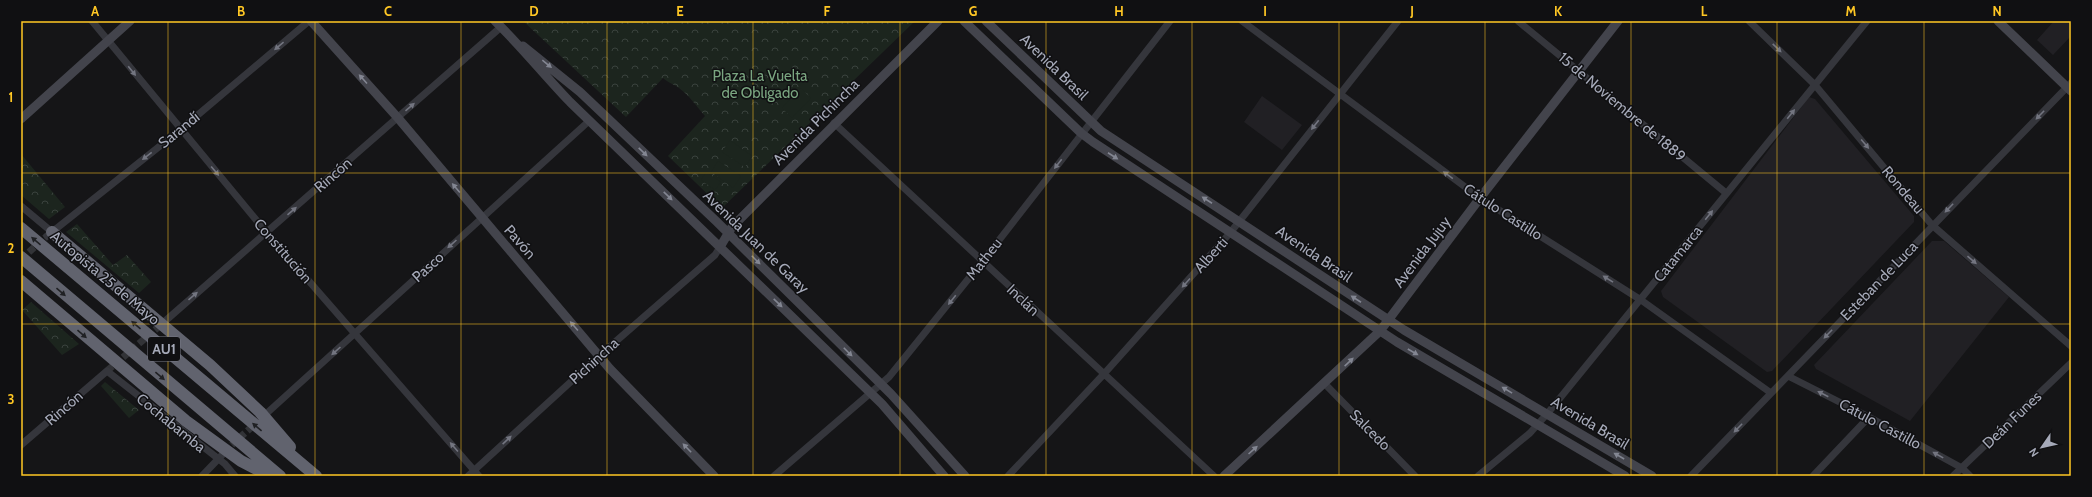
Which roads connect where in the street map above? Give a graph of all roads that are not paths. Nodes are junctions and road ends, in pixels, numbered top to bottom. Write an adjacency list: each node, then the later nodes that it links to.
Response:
1 (92, 21): 16 (street, Constitución)
2 (130, 21): 16 (main road)
3 (310, 21): 22 (main road, Pavón, one-way to 3); 27 (street, Sarandí, one-way to 27)
4 (938, 21): 26 (main road, Avenida Pichincha)
5 (964, 21): 28 (main road, Avenida Brasil)
6 (986, 21): 25 (main road, Avenida Brasil)
7 (1170, 21): 25 (street, Matheu)
8 (1242, 21): 21 (street, Cátulo Castillo)
9 (1398, 21): 21 (street, Alberti)
10 (1518, 21): 18 (street, 15 de Noviembre de 1889)
11 (1618, 21): 18 (main road, Avenida Jujuy)
12 (1749, 21): 19 (street, Rondeau, one-way to 19)
13 (1867, 21): 19 (street, Catamarca)
14 (1998, 21): 20 (main road)
15 (498, 24): 17 (main road, Avenida Juan de Garay); 22 (street, Rincón, one-way to 15)
16 (108, 41): 23 (main road); 27 (street, Constitución, one-way to 27)
17 (515, 41): 24 (main road, Avenida Juan de Garay); 37 (main road, Avenida Juan de Garay, one-way to 37)
18 (1578, 71): 29 (street, 15 de Noviembre de 1889); 30 (main road, Avenida Jujuy)
19 (1815, 85): 29 (street, Catamarca, one-way to 19); 34 (street, Rondeau, one-way to 34)
20 (2070, 87): 34 (street, Esteban de Luca, one-way to 34)
21 (1339, 94): 30 (street, Cátulo Castillo, one-way to 21); 33 (street, Alberti, one-way to 33)
22 (398, 118): 32 (main road, Pavón, one-way to 22); 36 (street, Rincón, one-way to 22)
23 (21, 120)
24 (589, 121): 32 (street, Pasco); 40 (main road, Avenida Juan de Garay, one-way to 40)
25 (1091, 122): 28 (street, Matheu); 33 (main road, Avenida Brasil, one-way to 25)
26 (834, 123): 37 (main road, Avenida Pichincha); 42 (street, Inclán)
27 (180, 130): 36 (street, Constitución, one-way to 36); 39 (street, Sarandí, one-way to 39)
28 (1082, 133): 38 (main road, Avenida Brasil, one-way to 38); 42 (street, Matheu, one-way to 42)
29 (1726, 193): 44 (street, Catamarca, one-way to 29)
30 (1480, 198): 44 (street, Cátulo Castillo, one-way to 30); 45 (main road, Avenida Jujuy)
31 (21, 206): 39 (street)
32 (481, 218): 48 (street, Pasco, one-way to 48); 50 (main road, Pavón, one-way to 32)
33 (1240, 222): 38 (street, Alberti); 45 (main road, Avenida Brasil, one-way to 33)
34 (1932, 225): 49 (street, Rondeau, one-way to 49); 54 (street, Esteban de Luca, one-way to 54)
35 (21, 228): 66 (highway, Autopista 25 de Mayo / AU1, one-way to 35)
36 (267, 233): 46 (street, Rincón, one-way to 36); 48 (street, Constitución)
37 (728, 233): 40 (main road, Avenida Pichincha); 55 (main road, Avenida Juan de Garay, one-way to 55)
38 (1230, 233): 47 (main road, Avenida Brasil); 53 (street, Alberti, one-way to 53)
39 (50, 234): 66 (highway)
40 (720, 247): 50 (street, Pichincha); 58 (main road, Avenida Juan de Garay, one-way to 58)
41 (21, 258): 71 (highway, AU1, one-way to 71)
42 (982, 262): 53 (street, Inclán); 55 (street, Matheu, one-way to 55)
43 (21, 281): 70 (highway, one-way to 70)
44 (1641, 300): 57 (street, Cátulo Castillo); 60 (street, Catamarca)
45 (1389, 320): 47 (main road, Avenida Jujuy); 60 (main road, Avenida Brasil, one-way to 45)
46 (164, 322)
47 (1380, 331): 56 (main road, Avenida Jujuy, one-way to 47); 62 (main road, Avenida Brasil, one-way to 62)
48 (354, 334): 59 (street, Pasco, one-way to 59); 67 (street, Constitución, one-way to 48)
49 (2071, 346)
50 (599, 356): 67 (street, Pichincha, one-way to 50); 73 (main road, Pavón, one-way to 50)
51 (2071, 363): 65 (street, Deán Funes)
52 (107, 371): 63 (street, Rincón); 64 (street, Cochabamba)
53 (1103, 375): 77 (street, Alberti); 78 (street, Inclán)
54 (1788, 376): 57 (street, Esteban de Luca); 61 (street, Cátulo Castillo, one-way to 54)
55 (882, 384): 58 (street, Matheu); 76 (main road, Avenida Juan de Garay)
56 (1324, 384): 79 (main road, Avenida Jujuy, one-way to 56); 80 (street, Salcedo)
57 (1771, 393): 84 (street, Esteban de Luca, one-way to 84)
58 (872, 394): 74 (street, Matheu); 75 (main road, Avenida Juan de Garay)
59 (266, 413)
60 (1546, 414): 62 (street, Catamarca); 83 (main road, Avenida Brasil, one-way to 60)
61 (1869, 417): 65 (street, Cátulo Castillo, one-way to 61); 85 (street)
62 (1537, 424): 81 (street, Catamarca); 82 (main road, Avenida Brasil)
63 (21, 445)
64 (220, 456): 68 (street); 69 (street, Cochabamba)
65 (1962, 468): 86 (street, Deán Funes); 87 (street, Cátulo Castillo)
66 (312, 473)
67 (477, 473): 72 (street, Pichincha)
68 (202, 476)
69 (235, 476)
70 (270, 476)
71 (280, 476)
72 (468, 476)
73 (714, 476)
74 (774, 476)
75 (944, 476)
76 (965, 476)
77 (1008, 476)
78 (1214, 476)
79 (1224, 476)
80 (1416, 476)
81 (1478, 476)
82 (1625, 476)
83 (1652, 476)
84 (1691, 476)
85 (1813, 476)
86 (1953, 476)
87 (1970, 476)

